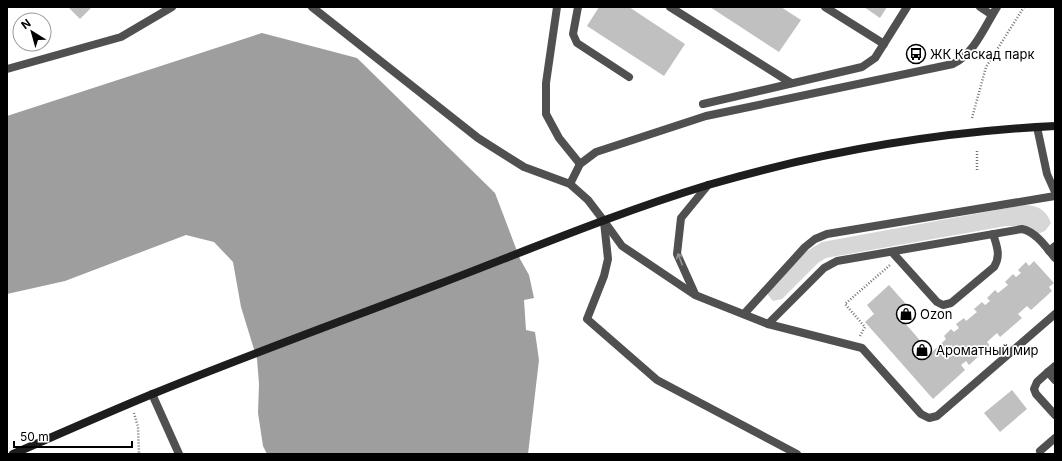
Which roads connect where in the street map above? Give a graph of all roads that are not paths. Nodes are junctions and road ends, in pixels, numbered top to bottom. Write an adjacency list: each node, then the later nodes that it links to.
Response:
1 (172, 7): 12 (street)
2 (312, 7): 20 (street)
3 (557, 7): 18 (street)
4 (578, 7): 13 (street)
5 (670, 7): 14 (street)
6 (825, 7): 11 (street)
7 (907, 7): 11 (street)
8 (980, 7): 10 (street)
9 (997, 7): 10 (street)
10 (992, 15): 18 (street)
11 (884, 44): 14 (street)
12 (7, 69)
13 (629, 77)
14 (791, 83): 15 (street)
15 (703, 104)
16 (1055, 126): 17 (main road)
17 (1037, 127): 19 (street); 21 (main road)
18 (580, 164): 20 (street)
19 (1051, 173): 22 (street)
20 (570, 184): 24 (street)
21 (708, 185): 24 (main road); 29 (street, one-way to 21)
22 (1055, 192)
23 (1055, 196): 30 (street)
24 (604, 221): 29 (street); 36 (main road); 42 (street)
25 (993, 234): 26 (street); 27 (street); 27 (street)
26 (1052, 248): 28 (street)
27 (892, 252): 32 (street)
28 (1055, 258)
29 (695, 294): 30 (street)
30 (744, 314): 32 (street)
31 (1055, 314): 32 (street)
32 (768, 324)
33 (1055, 366): 34 (street)
34 (1048, 372): 35 (street); 37 (street)
35 (1055, 380)
36 (152, 394): 40 (main road); 41 (street)
37 (1055, 415)
38 (1055, 438): 39 (street)
39 (1040, 451)
40 (13, 454)
41 (179, 454)
42 (797, 454)

